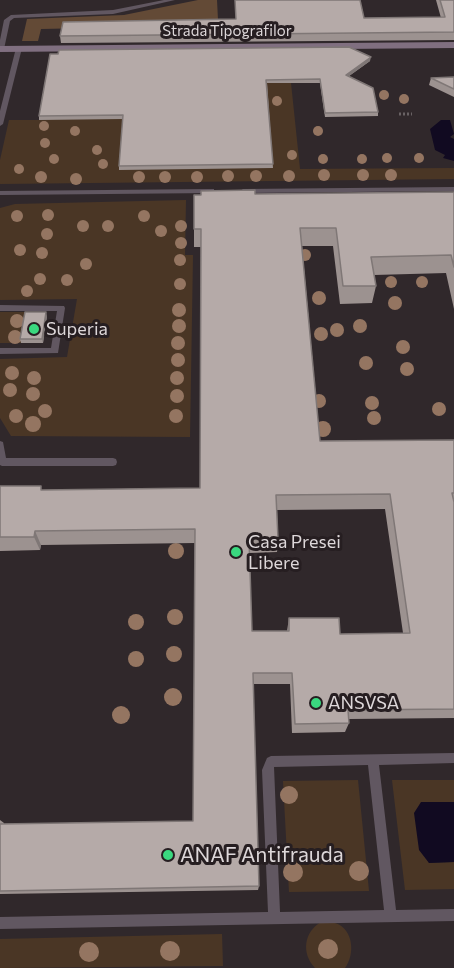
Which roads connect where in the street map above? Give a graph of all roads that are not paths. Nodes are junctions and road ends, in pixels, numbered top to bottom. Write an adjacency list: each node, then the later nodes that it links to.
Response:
1 (172, 0): 4 (lane)
2 (454, 45): 3 (street, Strada Tipografilor)
3 (19, 48): 4 (street, Strada Tipografilor); 5 (lane)
4 (0, 49)
5 (0, 124)
6 (454, 189): 8 (lane)
7 (216, 191): 9 (lane)
8 (239, 191)
9 (0, 193)
10 (0, 308): 11 (lane)
11 (0, 351)
12 (0, 445): 13 (lane)
13 (112, 462)
14 (454, 758): 15 (lane)
15 (373, 759): 17 (lane); 18 (lane)
16 (454, 915): 17 (lane)
17 (391, 916): 18 (lane)
18 (274, 918): 19 (lane)
19 (0, 923)

